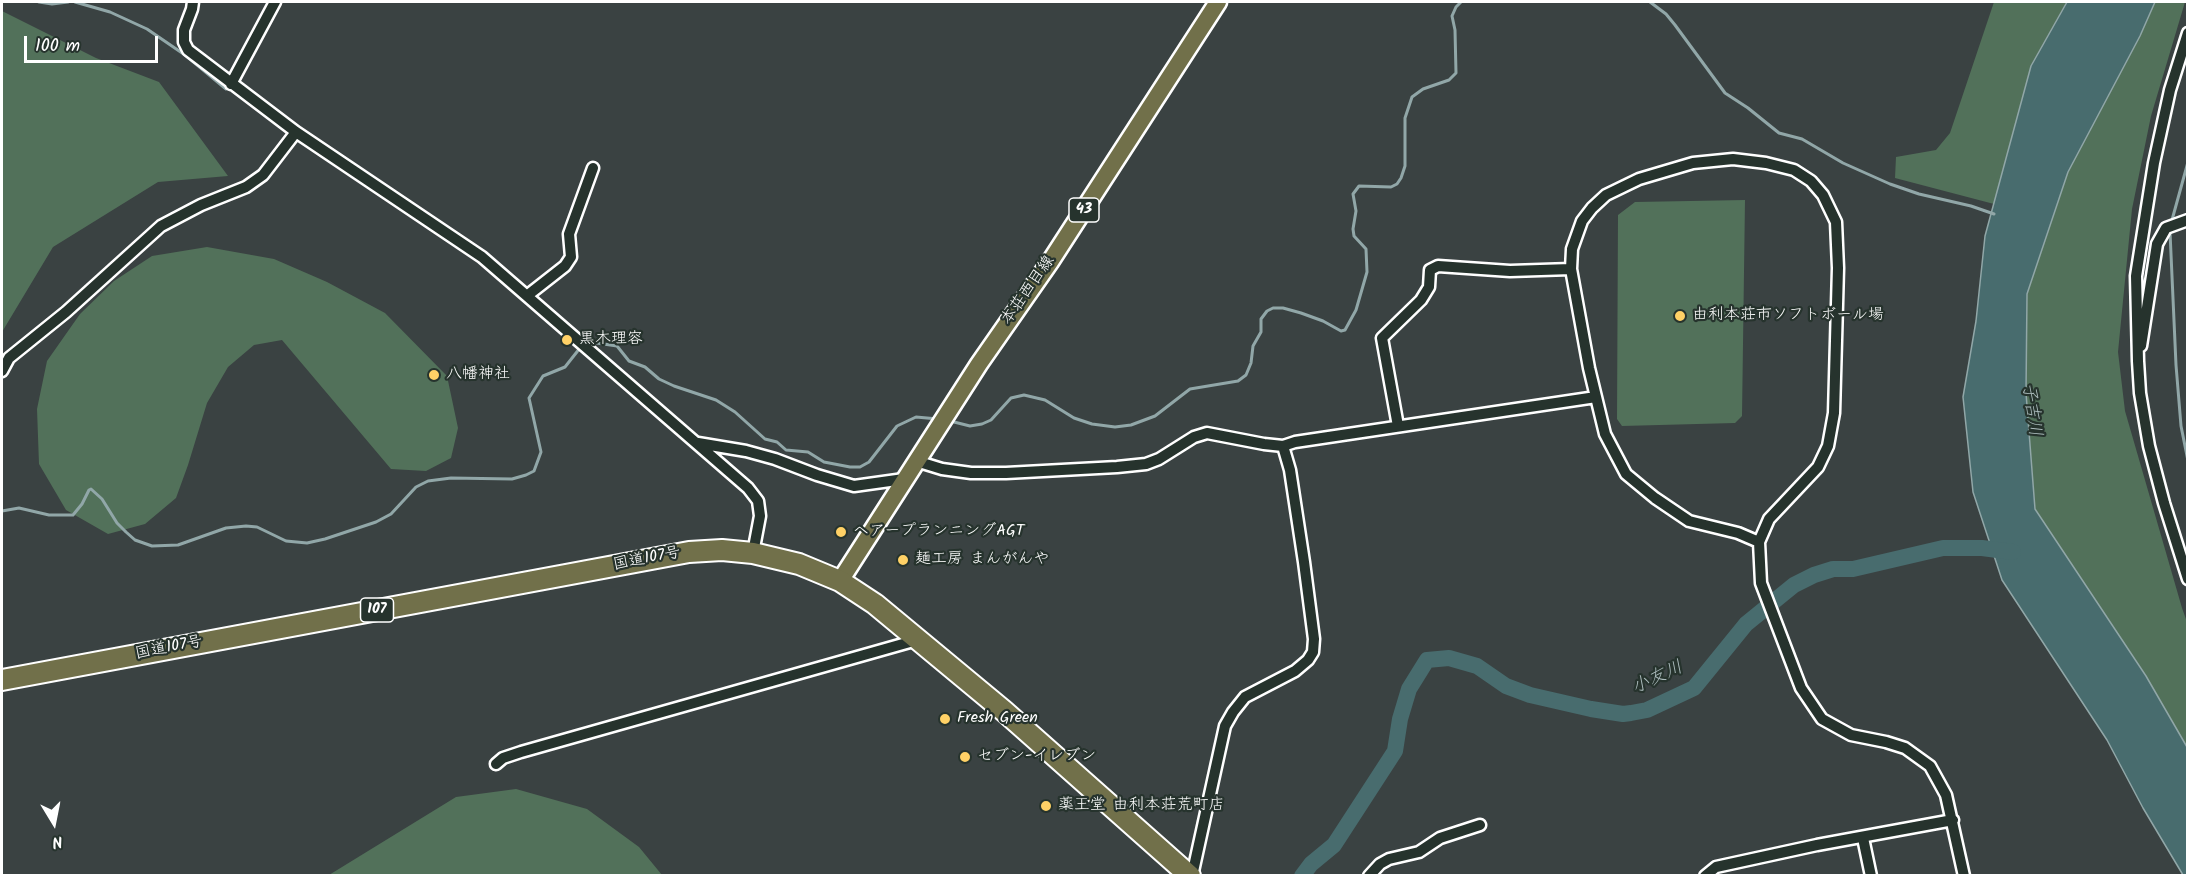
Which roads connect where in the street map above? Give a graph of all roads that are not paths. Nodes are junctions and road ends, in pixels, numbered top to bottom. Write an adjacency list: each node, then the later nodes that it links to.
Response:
1 (193, 2): 5 (street)
2 (274, 2): 5 (street)
3 (1218, 2): 17 (main road, 本荘西目線 / 43)
4 (2187, 33): 11 (street)
5 (231, 84): 6 (street)
6 (296, 132): 10 (street); 12 (street)
7 (593, 168): 10 (street)
8 (2187, 220): 11 (street)
9 (1571, 269): 13 (street); 14 (street); 19 (street)
10 (528, 295): 15 (street)
11 (2138, 361): 21 (street)
12 (2, 371)
13 (1596, 397): 14 (street); 19 (street)
14 (1398, 426): 16 (street)
15 (697, 443): 18 (street); 20 (street)
16 (1283, 446): 17 (street); 29 (street)
17 (916, 461): 18 (main road, 本荘西目線 / 43)
18 (904, 479): 22 (main road, 本荘西目線 / 43)
19 (1759, 542): 26 (street)
20 (753, 553): 22 (highway, 国道107号 / 107); 24 (highway, 国道107号 / 107)
21 (2187, 579)
22 (840, 581): 23 (highway, 国道107号 / 107)
23 (917, 640): 25 (street); 29 (highway, 国道107号 / 107)
24 (2, 680)
25 (496, 764)
26 (1953, 820): 28 (street); 33 (street)
27 (1480, 825): 30 (street)
28 (1863, 838): 31 (street); 32 (street)
29 (1191, 876)
30 (1369, 876)
31 (1705, 876)
32 (1870, 876)
33 (1964, 876)

